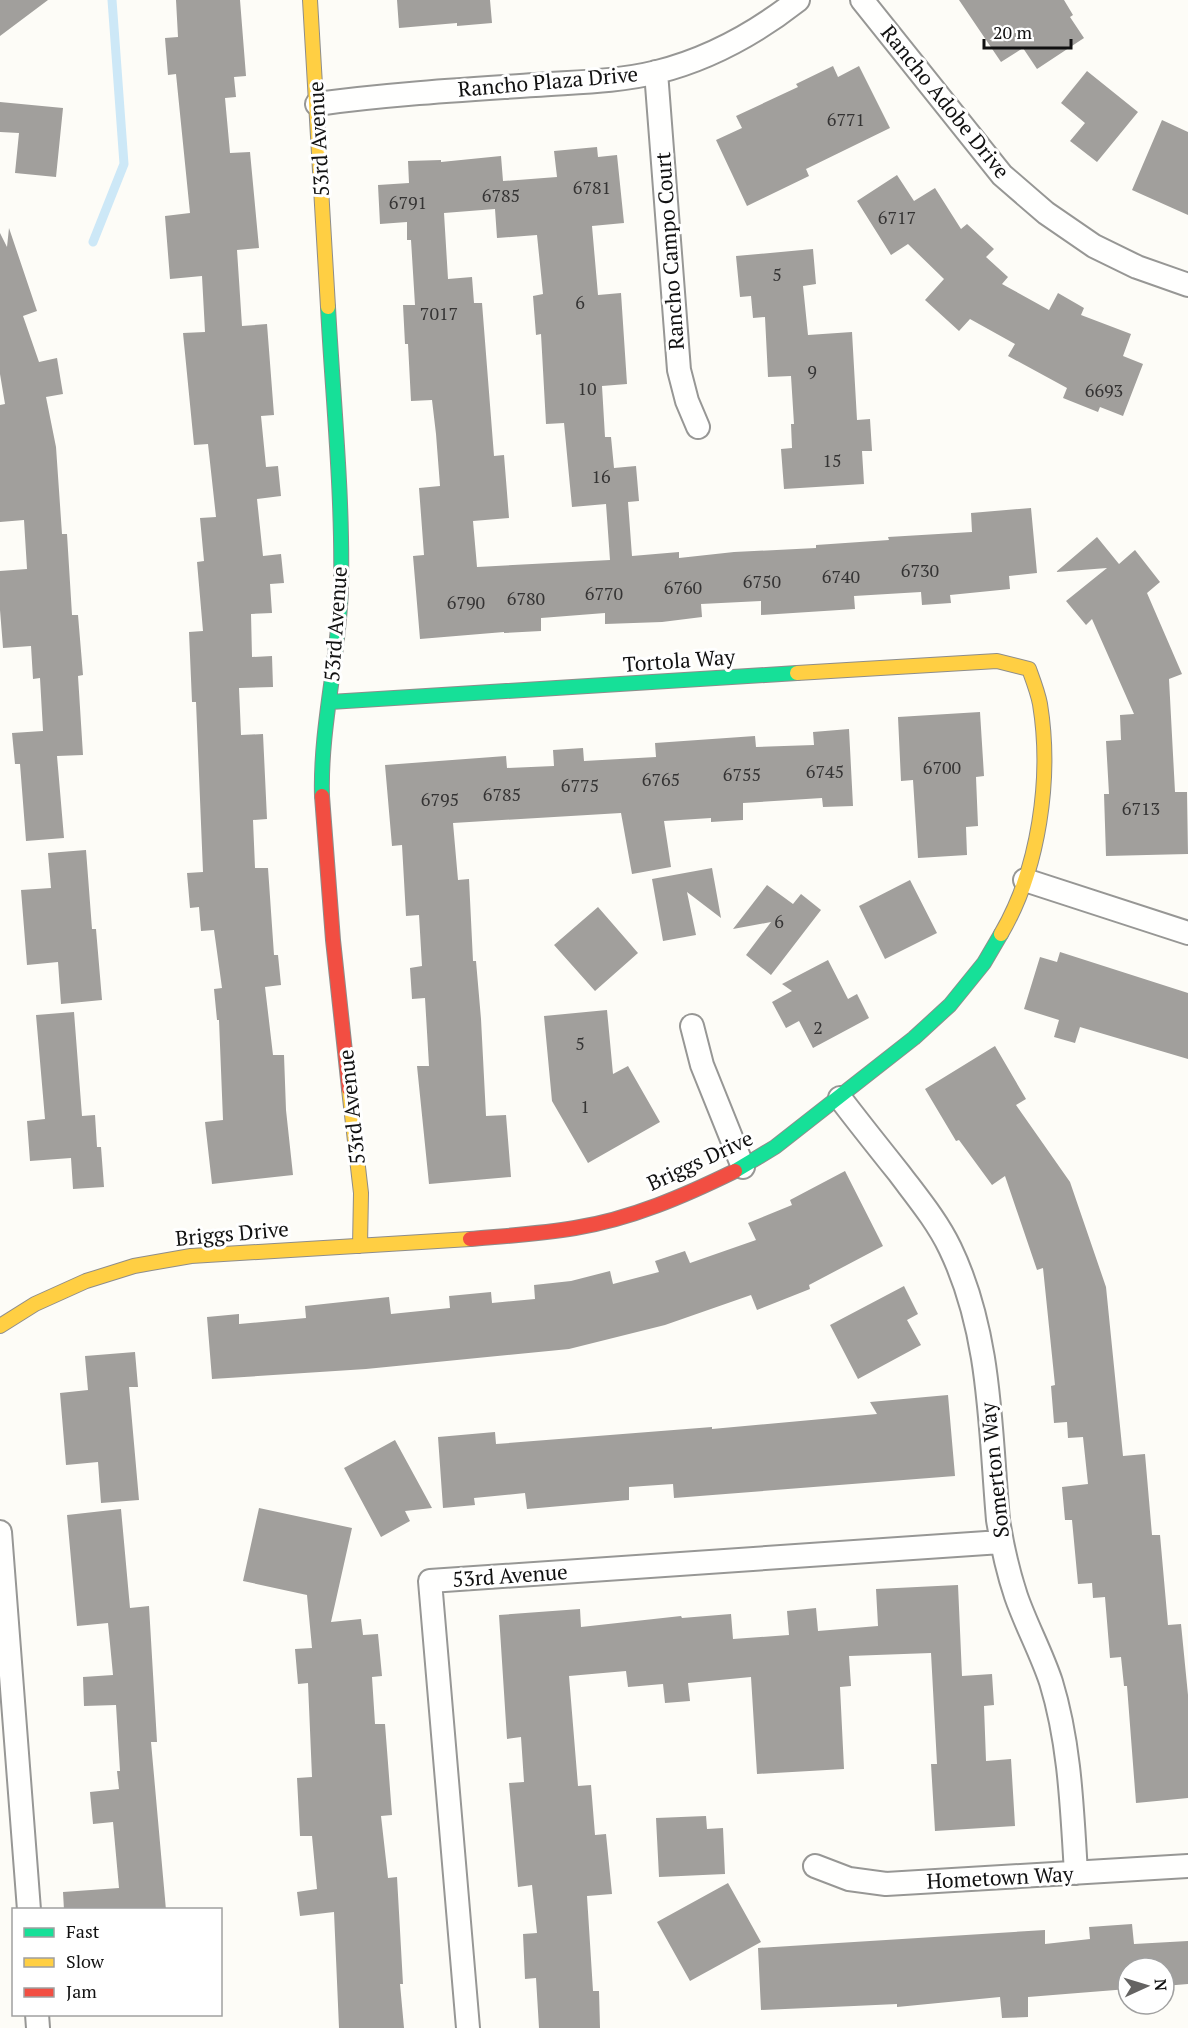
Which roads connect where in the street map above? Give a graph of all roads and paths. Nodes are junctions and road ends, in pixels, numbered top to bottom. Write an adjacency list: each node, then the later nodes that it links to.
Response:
1 (310, 0): 5 (street, 53rd Avenue)
2 (798, 0): 4 (street, Rancho Plaza Drive)
3 (862, 0): 6 (street, Rancho Adobe Drive)
4 (656, 72): 5 (street, Rancho Plaza Drive); 7 (street, Rancho Campo Court)
5 (317, 104): 9 (street, 53rd Avenue)
6 (1188, 285)
7 (698, 427)
8 (1029, 669): 9 (street, Tortola Way); 10 (street, Briggs Drive)
9 (330, 702): 15 (street, 53rd Avenue)
10 (1025, 880): 11 (street); 13 (street, Briggs Drive)
11 (1188, 933)
12 (692, 1026): 14 (street)
13 (840, 1098): 14 (street, Briggs Drive); 18 (street, Somerton Way)
14 (743, 1167): 15 (street, Briggs Drive)
15 (360, 1246): 16 (street, Briggs Drive)
16 (0, 1326)
17 (0, 1532): 19 (street)
18 (1002, 1542): 22 (street, Somerton Way); 24 (street, 53rd Avenue)
19 (7, 1701): 23 (street)
20 (815, 1866): 22 (street, Hometown Way)
21 (1188, 1866): 22 (street, Hometown Way)
22 (1076, 1873)
23 (29, 1908)
24 (468, 2028)

